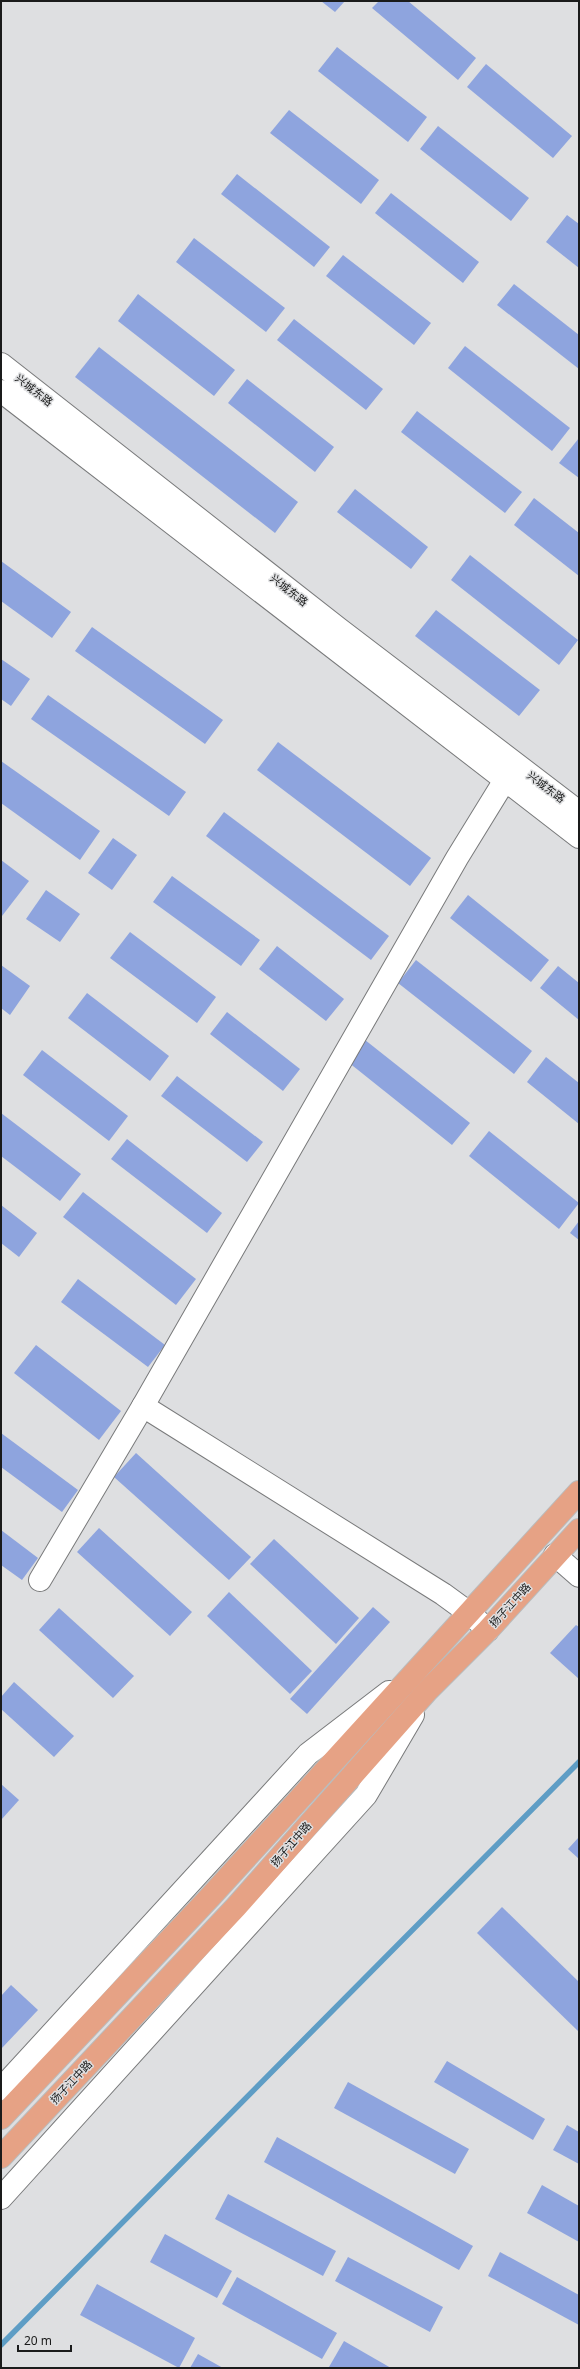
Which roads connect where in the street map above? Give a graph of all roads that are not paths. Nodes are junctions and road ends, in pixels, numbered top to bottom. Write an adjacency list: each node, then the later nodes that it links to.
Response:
1 (1, 364): 4 (street, 兴城东路)
2 (1, 391): 3 (street, 兴城东路)
3 (505, 780): 5 (street, 兴城东路); 6 (street)
4 (579, 812)
5 (579, 837)
6 (143, 1406): 11 (street); 12 (street)
7 (579, 1492): 12 (main road)
8 (579, 1530): 9 (main road, 扬子江中路)
9 (555, 1555): 10 (street); 13 (main road, 扬子江中路)
10 (579, 1576)
11 (40, 1580)
12 (469, 1612): 13 (street); 14 (main road)
13 (488, 1630): 15 (main road, 扬子江中路)
14 (408, 1677): 16 (street); 17 (main road)
15 (427, 1691): 18 (main road, 扬子江中路); 19 (street)
16 (1, 2089)
17 (1, 2118)
18 (1, 2157)
19 (1, 2198)

